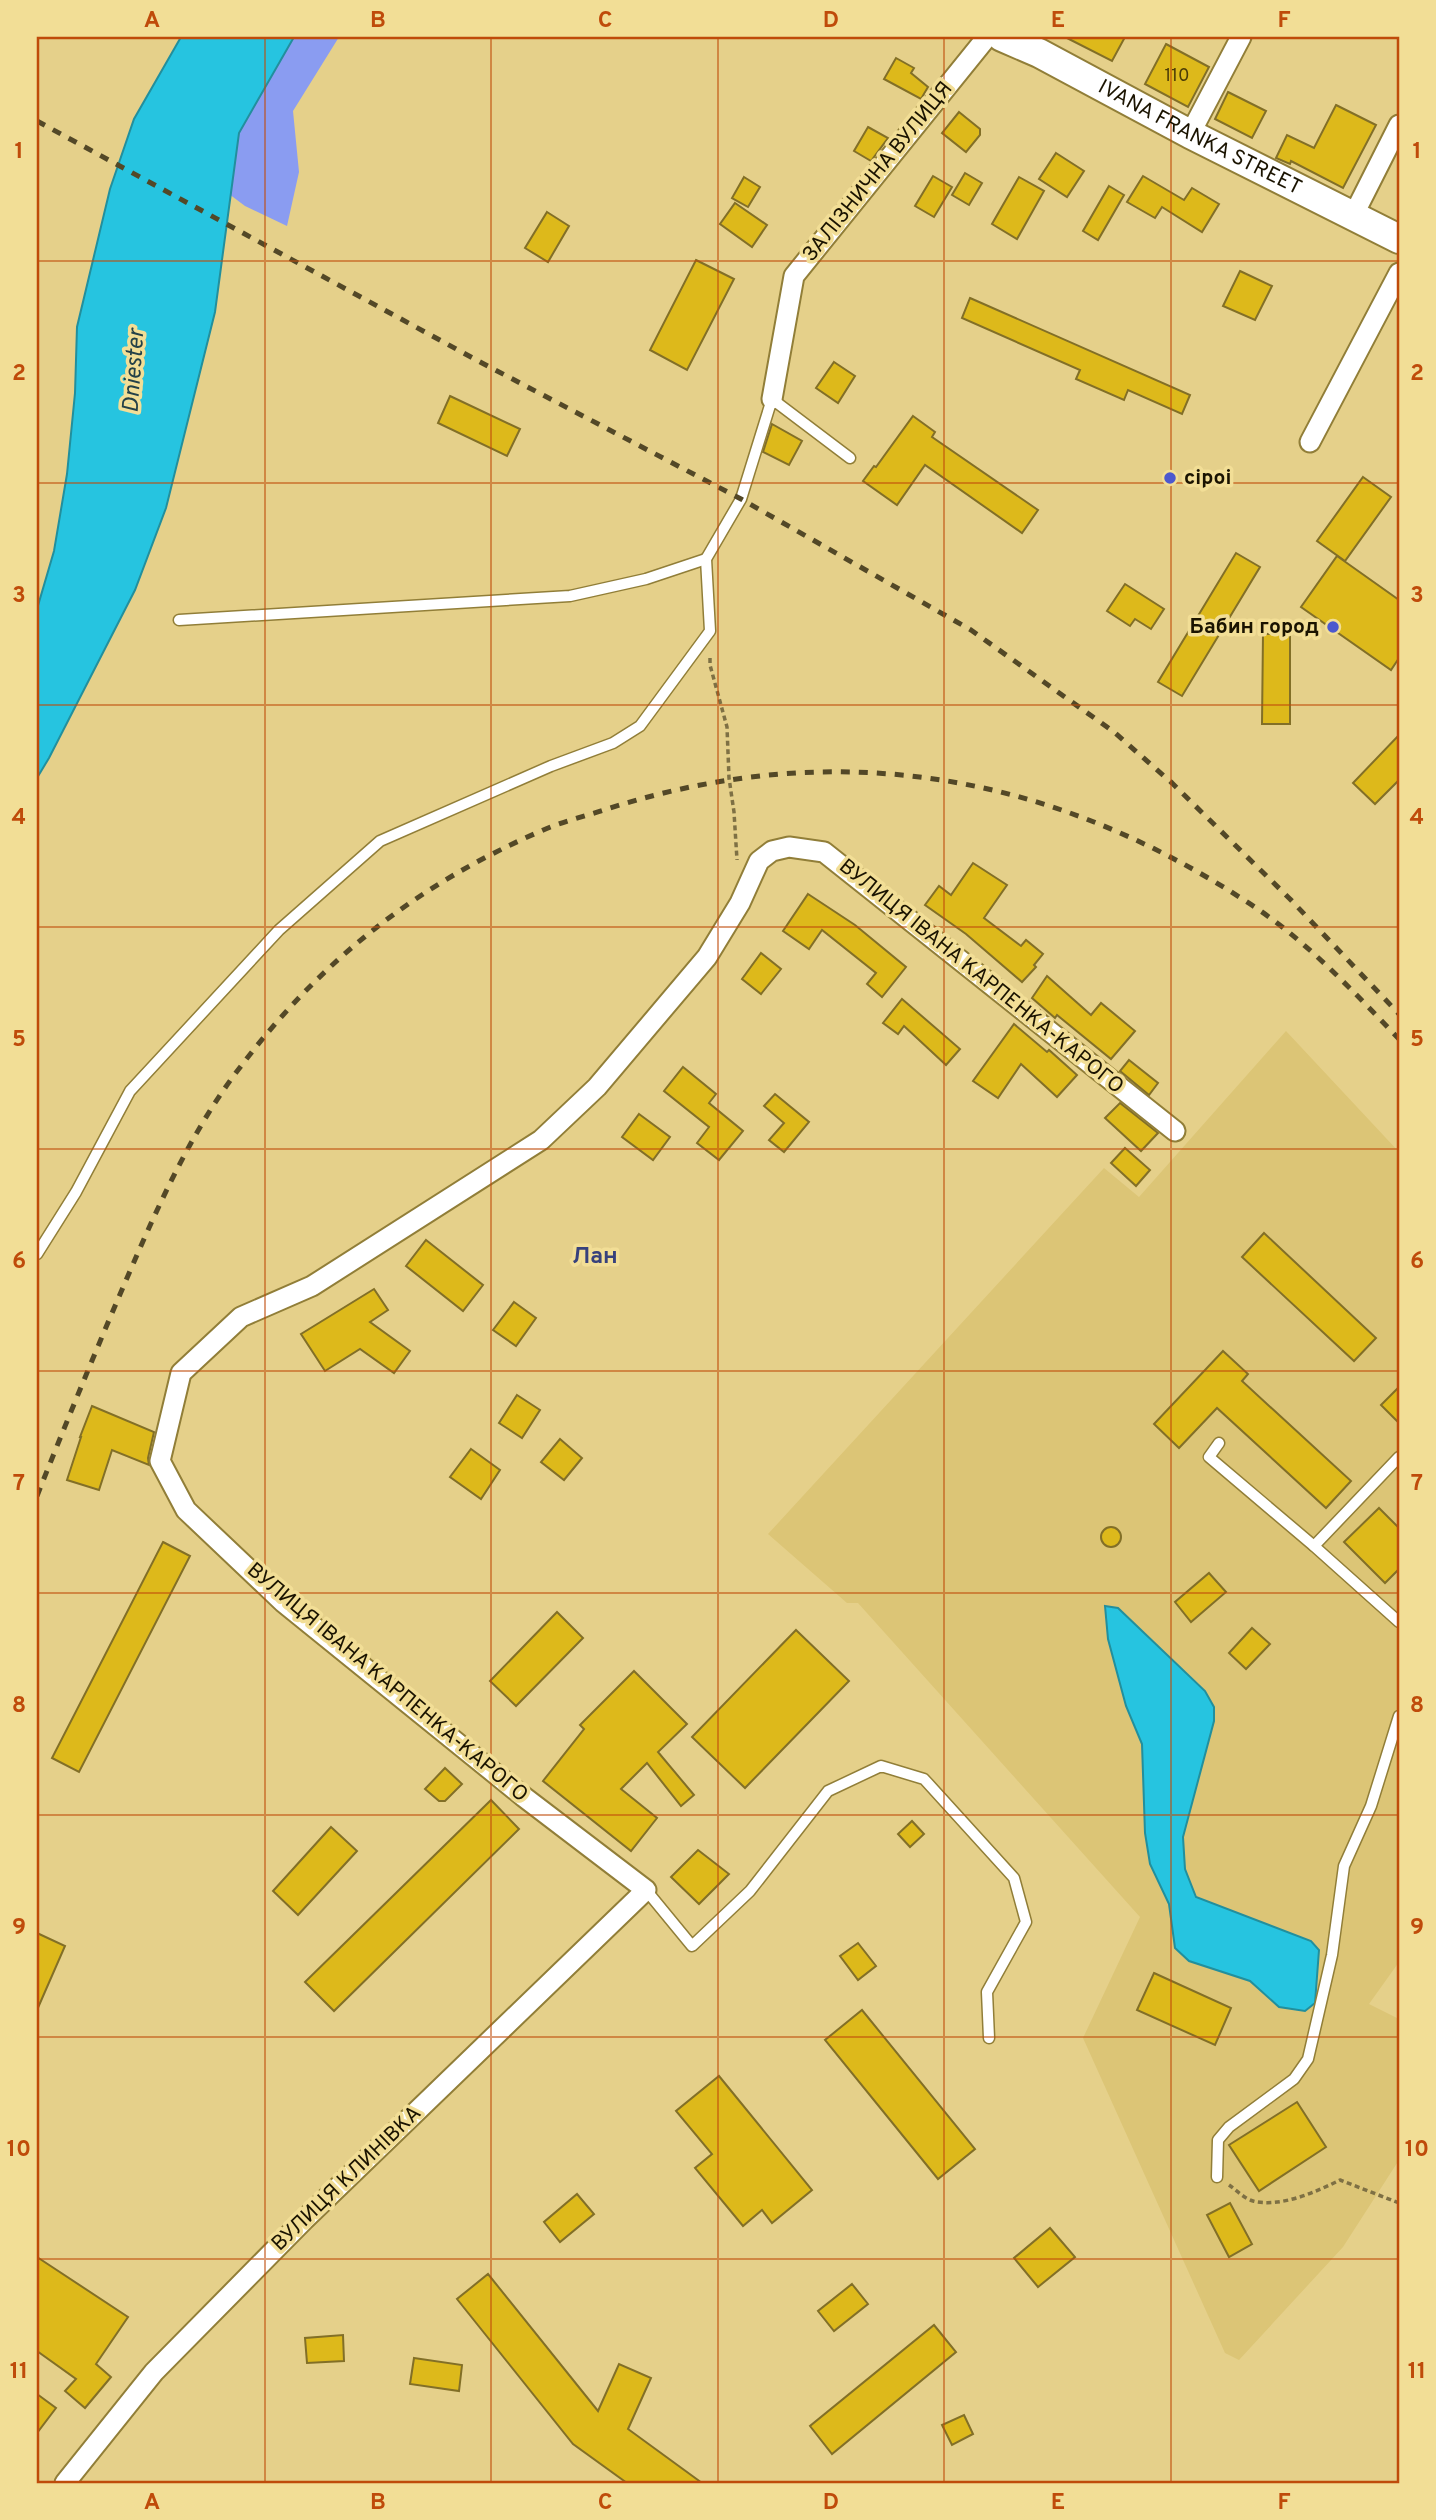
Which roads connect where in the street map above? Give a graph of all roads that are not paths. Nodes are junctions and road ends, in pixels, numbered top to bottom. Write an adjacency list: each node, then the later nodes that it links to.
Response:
1 (987, 37): 9 (street, ЗАЛІЗНИЧНА ВУЛИЦЯ)
2 (1002, 37): 5 (main road, IVANA FRANKA STREET)
3 (1241, 37): 5 (street)
4 (1399, 125): 6 (street)
5 (1190, 134): 6 (main road, IVANA FRANKA STREET)
6 (1353, 216): 7 (main road, IVANA FRANKA STREET)
7 (1399, 239)
8 (1399, 274): 10 (street)
9 (772, 399): 11 (lane); 12 (lane)
10 (1310, 442)
11 (850, 458)
12 (706, 559): 13 (lane); 15 (lane)
13 (179, 620)
14 (1175, 1131): 21 (street, ВУЛИЦЯ ІВАНА КАРПЕНКА-КАРОГО)
15 (37, 1254)
16 (1219, 1443): 18 (lane)
17 (1399, 1457): 18 (lane)
18 (1314, 1546): 19 (lane)
19 (1399, 1622)
20 (1399, 1716): 23 (lane)
21 (646, 1890): 22 (lane); 24 (street, ВУЛИЦЯ КЛИНІВКА)
22 (989, 2038)
23 (1217, 2177)
24 (65, 2483)

